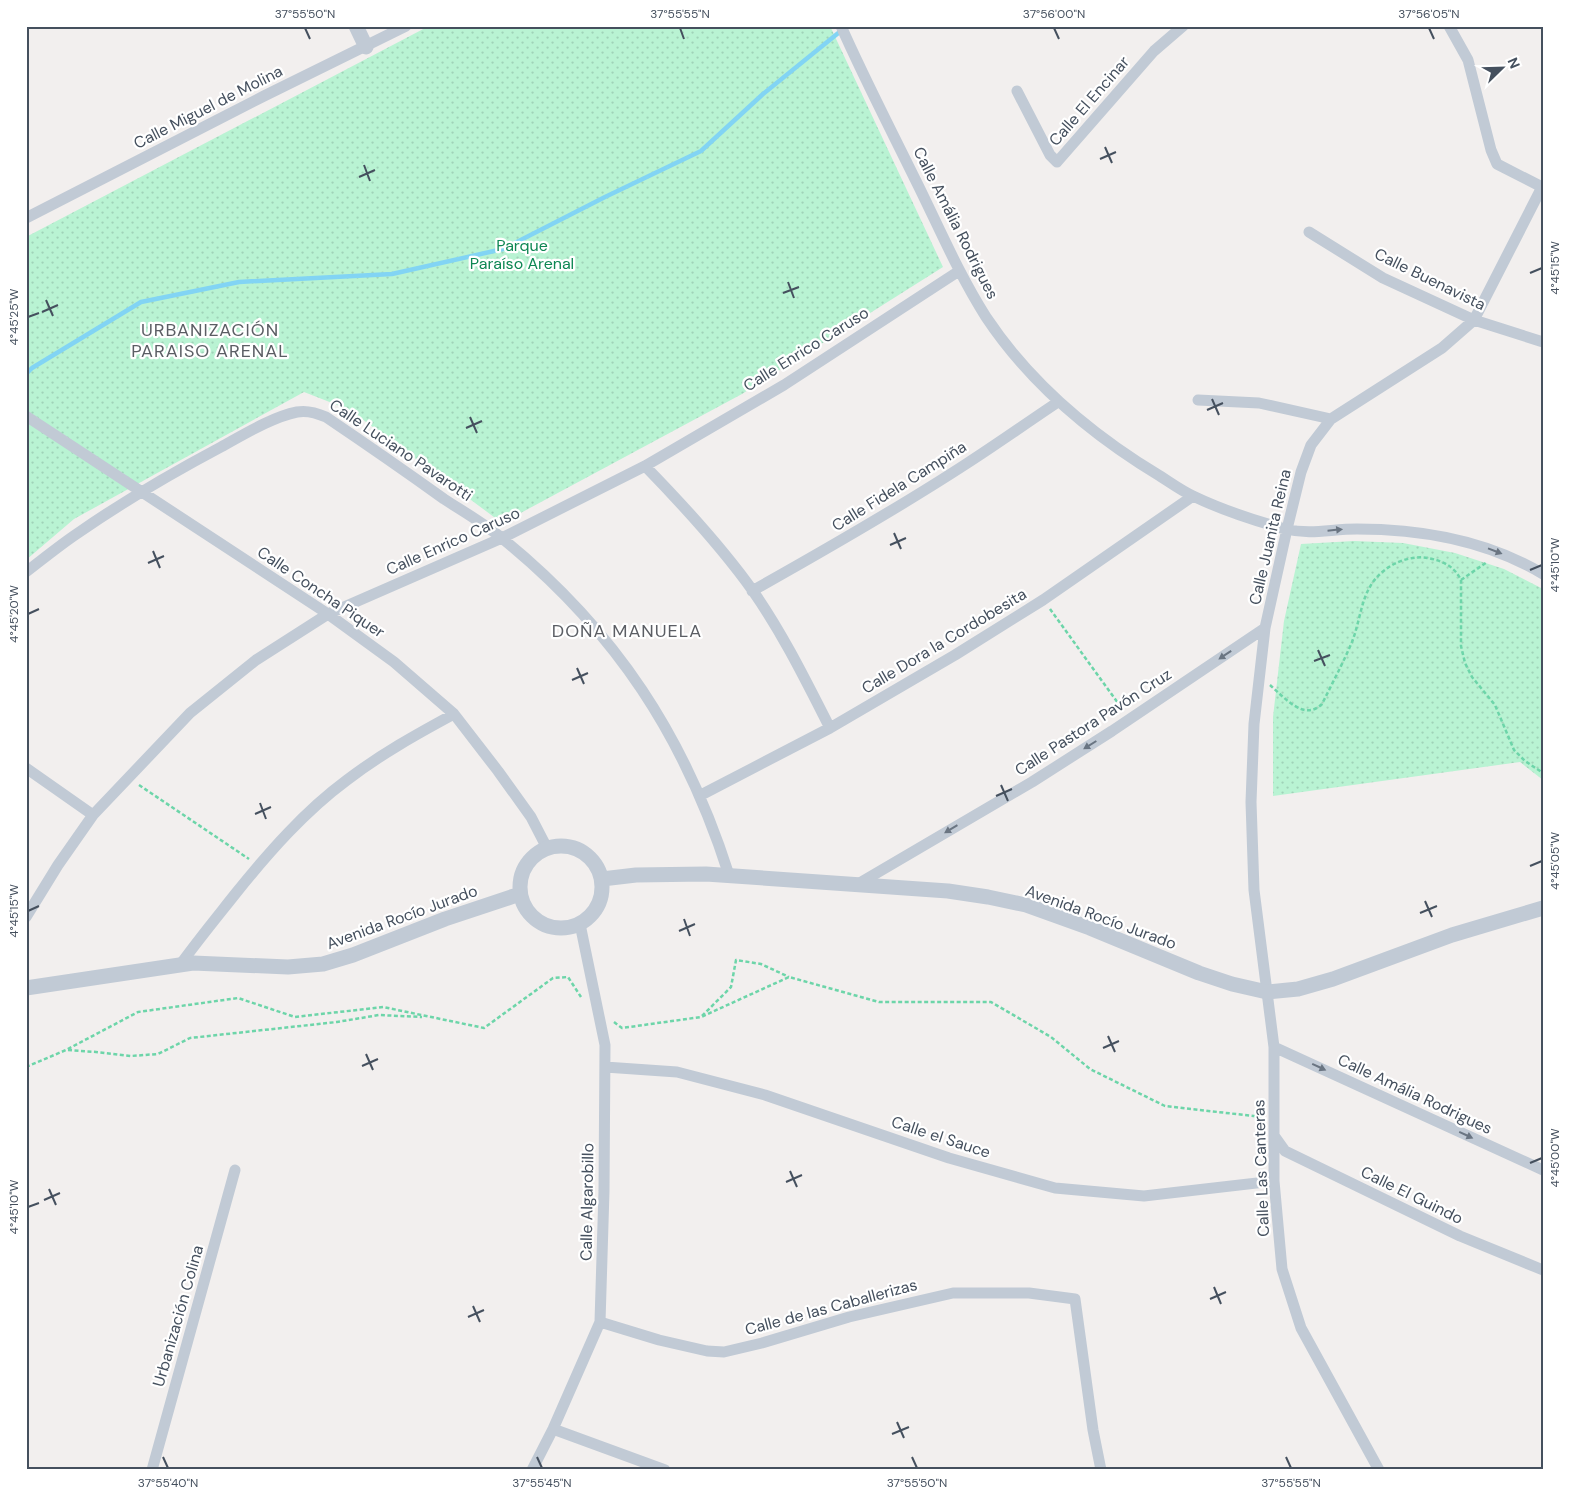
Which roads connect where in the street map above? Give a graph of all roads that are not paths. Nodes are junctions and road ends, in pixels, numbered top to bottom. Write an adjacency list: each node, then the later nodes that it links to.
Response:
1 (356, 26): 6 (street)
2 (406, 26): 6 (street, Calle Miguel de Molina)
3 (841, 26): 10 (street, Calle Amália Rodrigues)
4 (1183, 26): 7 (street, Calle El Encinar)
5 (1449, 26): 11 (street, Calle Juanita Reina)
6 (366, 47): 8 (street, Calle Miguel de Molina)
7 (1017, 90)
8 (26, 218)
9 (1310, 232): 11 (street, Calle Buenavista)
10 (959, 270): 14 (street, Calle Amália Rodrigues); 17 (street, Calle Enrico Caruso)
11 (1474, 320): 12 (street, Calle Buenavista); 16 (street, Calle Juanita Reina)
12 (1543, 342)
13 (1198, 400): 16 (street)
14 (1058, 402): 19 (street, Calle Amália Rodrigues); 24 (street, Calle Fidela Campiña)
15 (27, 416): 18 (street, Calle Concha Piquer)
16 (1331, 419): 20 (street, Calle Juanita Reina)
17 (646, 466): 21 (street, Calle Enrico Caruso); 24 (street)
18 (141, 492): 21 (street, Calle Luciano Pavarotti); 22 (street, Calle Luciano Pavarotti); 25 (street, Calle Concha Piquer)
19 (1194, 496): 20 (street, Calle Amália Rodrigues); 28 (street, Calle Dora la Cordobesita)
20 (1287, 529): 23 (street, Calle Amália Rodrigues, one-way to 23); 26 (street, Calle Juanita Reina)
21 (502, 538): 25 (street, Calle Enrico Caruso); 30 (street, Calle Luciano Pavarotti)
22 (26, 572)
23 (1543, 574)
24 (752, 591): 28 (street)
25 (328, 614): 27 (street, Calle Concha Piquer); 31 (street, Calle Enrico Caruso)
26 (1265, 628): 35 (street, Calle Pastora Pavón Cruz, one-way to 35); 42 (street, Calle Juanita Reina)
27 (454, 714): 32 (street, Calle Concha Piquer); 40 (street)
28 (830, 728): 30 (street, Calle Dora la Cordobesita)
29 (26, 768): 31 (street)
30 (701, 795): 33 (street, Calle Luciano Pavarotti)
31 (93, 815): 38 (street, Calle Enrico Caruso)
32 (547, 848): 34 (street); 36 (street)
33 (729, 875): 34 (street, Avenida Rocío Jurado); 35 (street, Avenida Rocío Jurado)
34 (602, 879): 39 (street)
35 (858, 884): 42 (street, Avenida Rocío Jurado)
36 (520, 894): 39 (street); 40 (street, Avenida Rocío Jurado)
37 (1543, 908): 42 (street, Avenida Rocío Jurado)
38 (26, 917)
39 (580, 924): 44 (street, Calle Algarobillo)
40 (180, 965): 41 (street, Avenida Rocío Jurado)
41 (26, 988)
42 (1267, 992): 43 (street, Calle Las Canteras)
43 (1274, 1047): 45 (street, Calle Las Canteras); 47 (street, Calle Amália Rodrigues, one-way to 47)
44 (605, 1067): 48 (street, Calle el Sauce); 50 (street, Calle Algarobillo)
45 (1275, 1136): 48 (street, Calle Las Canteras); 49 (street, Calle El Guindo)
46 (235, 1170): 52 (street, Urbanización Colina)
47 (1543, 1170)
48 (1274, 1181): 56 (street, Calle Las Canteras)
49 (1543, 1270)
50 (600, 1322): 51 (street, Calle Algarobillo); 55 (street, Calle de las Caballerizas)
51 (553, 1429): 53 (street, Calle Algarobillo); 54 (street)
52 (152, 1470)
53 (532, 1470)
54 (665, 1470)
55 (1101, 1470)
56 (1379, 1470)

